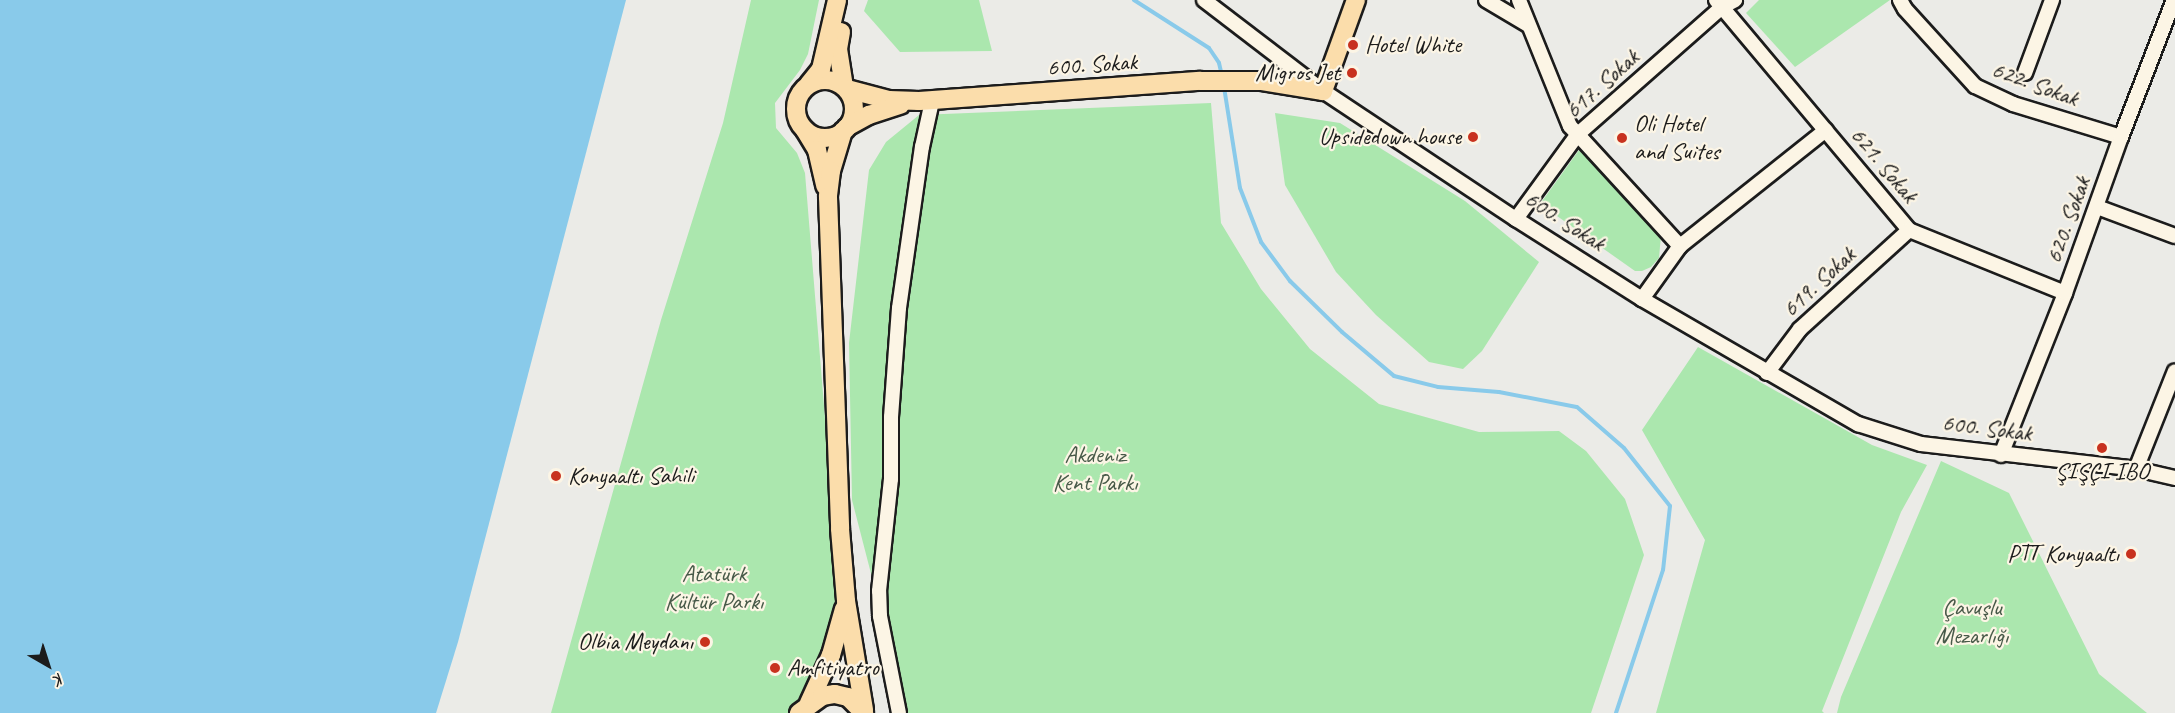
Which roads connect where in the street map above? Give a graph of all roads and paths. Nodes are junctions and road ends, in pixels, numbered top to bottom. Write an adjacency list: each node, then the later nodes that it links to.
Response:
1 (837, 0): 14 (main road)
2 (847, 0): 15 (main road)
3 (1204, 0): 16 (street)
4 (1356, 0): 16 (main road)
5 (1486, 0): 12 (street)
6 (1519, 0): 12 (street)
7 (1735, 0): 11 (street, 617. Sokak)
8 (1900, 0): 22 (street, 622. Sokak)
9 (2052, 0): 13 (street)
10 (2170, 3): 22 (street, 620. Sokak)
11 (1719, 4): 20 (street, 621. Sokak); 21 (street, 617. Sokak)
12 (1528, 25): 21 (street)
13 (2025, 73)
14 (810, 84): 15 (main road); 19 (main road)
15 (845, 88): 17 (main road); 18 (main road)
16 (1323, 91): 17 (main road, 600. Sokak); 25 (street, 600. Sokak)
17 (926, 101): 18 (main road); 39 (street)
18 (845, 129): 19 (main road); 23 (main road)
19 (805, 130): 23 (main road)
20 (1826, 130): 26 (street, 621. Sokak); 28 (street)
21 (1578, 134): 25 (street, 617. Sokak); 28 (street)
22 (2121, 137): 24 (street, 620. Sokak)
23 (828, 197): 36 (main road)
24 (2097, 207): 27 (street); 29 (street, 620. Sokak)
25 (1516, 219): 30 (street, 600. Sokak)
26 (1909, 230): 29 (street, 621. Sokak); 32 (street, 619. Sokak)
27 (2175, 236)
28 (1680, 246): 30 (street)
29 (2065, 293): 33 (street, 620. Sokak)
30 (1642, 299): 32 (street, 600. Sokak)
31 (2175, 371): 34 (street)
32 (1767, 373): 33 (street, 600. Sokak)
33 (2001, 455): 34 (street, 600. Sokak)
34 (2136, 469): 35 (street, 600. Sokak)
35 (2175, 478)
36 (846, 602): 37 (main road); 38 (main road)
37 (804, 708): 38 (main road)
38 (864, 711)
39 (899, 713)

